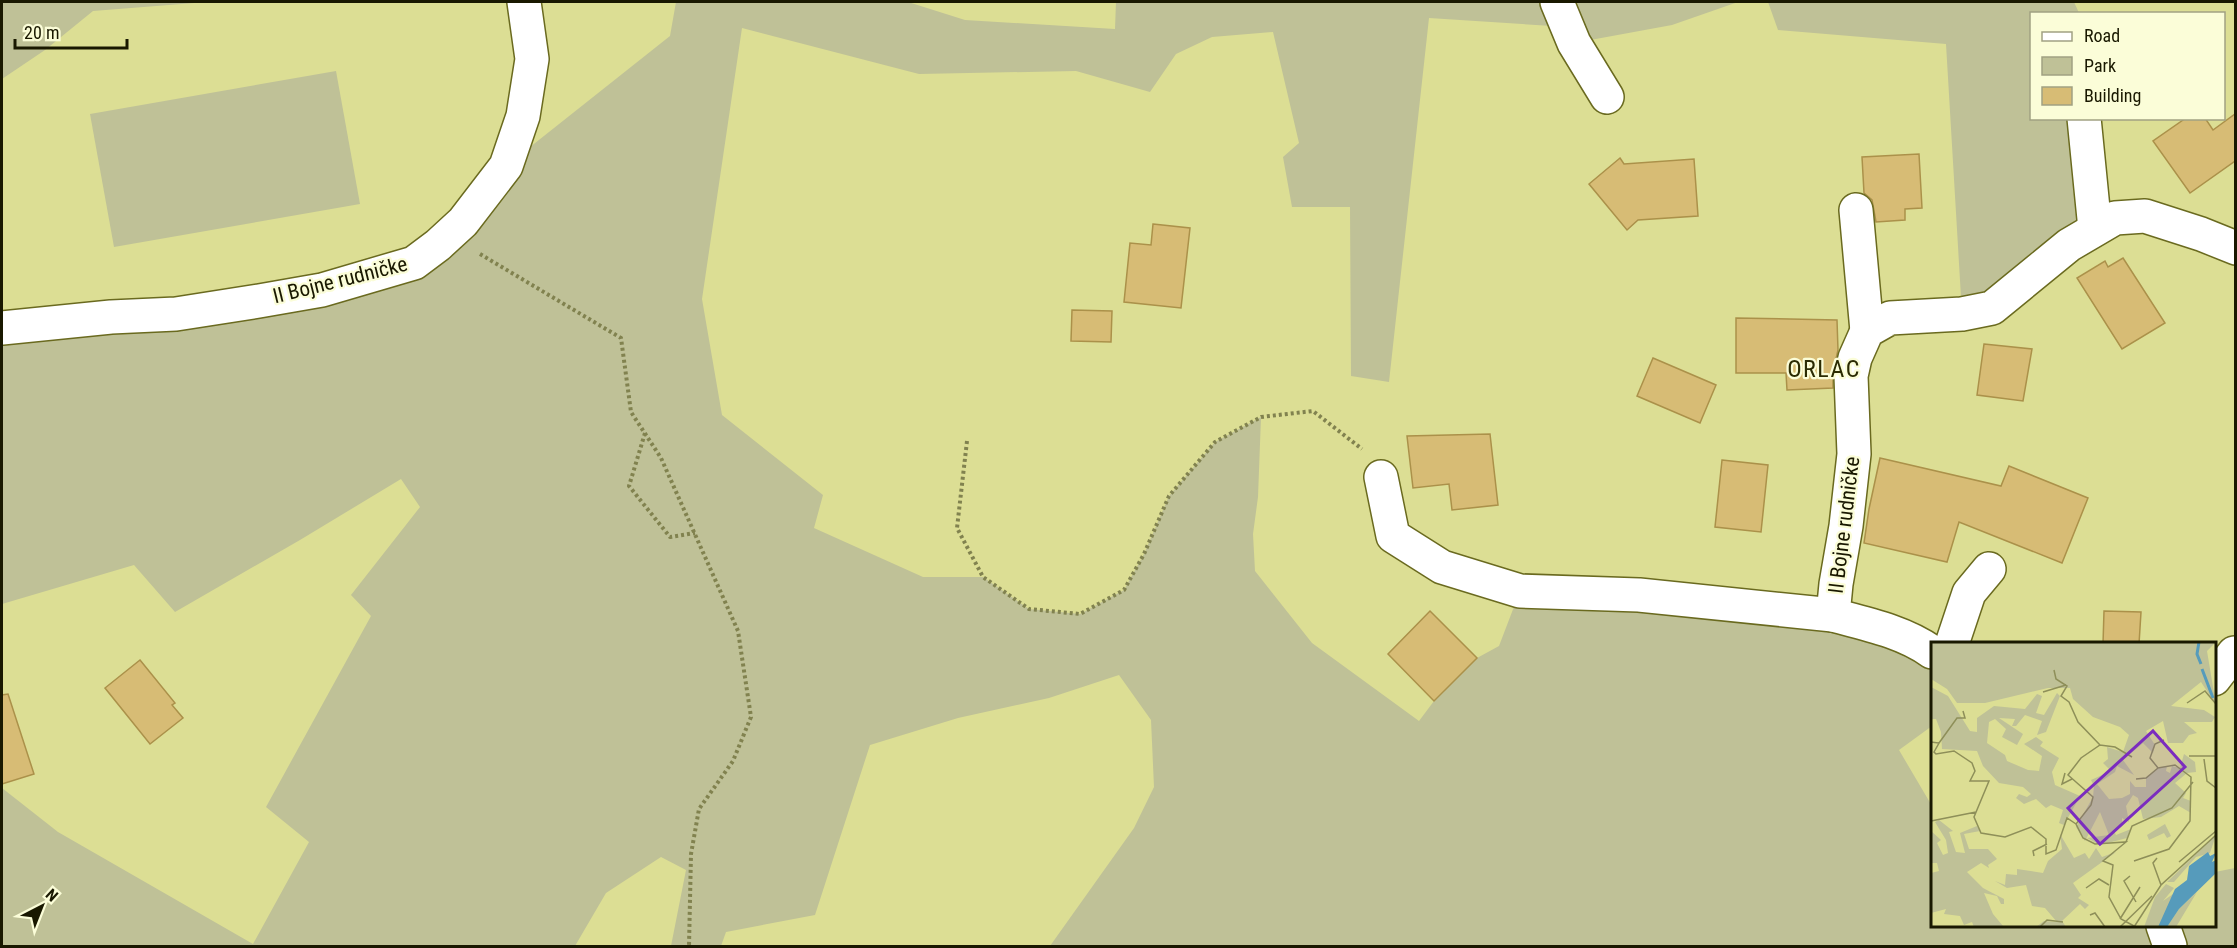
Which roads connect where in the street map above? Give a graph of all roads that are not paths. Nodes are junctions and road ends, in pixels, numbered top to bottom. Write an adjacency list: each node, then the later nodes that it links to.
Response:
1 (524, 2): 8 (street, II Bojne rudničke)
2 (1557, 2): 3 (street)
3 (1607, 97)
4 (2084, 120): 6 (street)
5 (1856, 210): 9 (street, II Bojne rudničke)
6 (2095, 229): 7 (street); 9 (street)
7 (2235, 248)
8 (2, 328)
9 (1867, 331): 12 (street, II Bojne rudničke)
10 (1381, 477): 12 (street)
11 (1989, 569): 13 (street)
12 (1833, 615): 14 (street, II Bojne rudničke)
13 (1953, 642)
14 (1931, 651)
15 (2234, 653): 16 (street)
16 (2216, 676)
17 (2163, 927): 18 (street)
18 (2170, 946)

